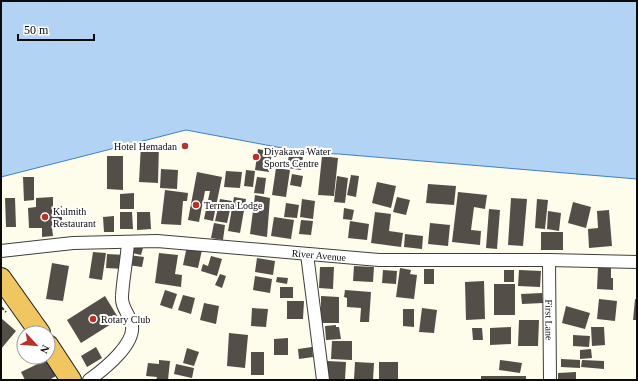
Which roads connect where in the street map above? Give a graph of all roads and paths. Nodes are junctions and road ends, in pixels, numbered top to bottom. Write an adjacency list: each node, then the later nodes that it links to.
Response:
1 (128, 242): 2 (street, River Avenue); 3 (street, River Avenue); 10 (street)
2 (1, 251)
3 (307, 254): 4 (street, River Avenue); 11 (street)
4 (549, 260): 5 (street, River Avenue); 12 (street, First Lane)
5 (637, 262)
6 (1, 278): 7 (highway)
7 (34, 325)
8 (56, 357): 9 (highway)
9 (72, 380)
10 (88, 380)
11 (323, 380)
12 (550, 380)

